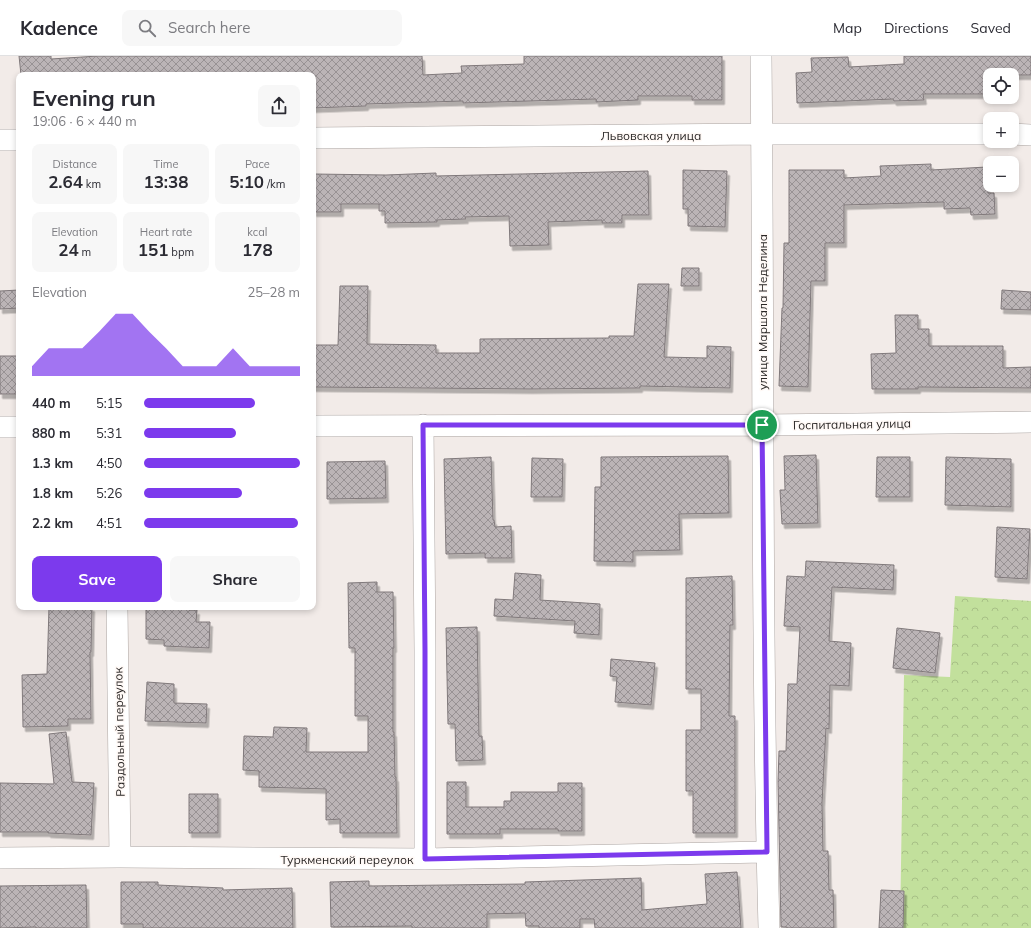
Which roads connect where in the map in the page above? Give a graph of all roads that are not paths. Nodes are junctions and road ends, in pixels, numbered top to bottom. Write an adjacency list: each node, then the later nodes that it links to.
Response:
1 (761, 56): 2 (street, улица Маршала Неделина)
2 (762, 134): 3 (street, Львовская улица); 6 (street, Львовская улица); 11 (street, улица Маршала Неделина)
3 (983, 134)
4 (1019, 134): 5 (street)
5 (1031, 134)
6 (316, 138)
7 (0, 140): 8 (street)
8 (16, 140)
9 (1031, 422): 11 (street, Госпитальная улица)
10 (423, 425): 11 (street, Госпитальная улица); 12 (street, Госпитальная улица); 19 (street)
11 (762, 425): 16 (street, улица Маршала Неделина)
12 (316, 426)
13 (0, 427): 14 (street)
14 (16, 427)
15 (118, 610): 17 (street, Раздольный переулок)
16 (767, 852): 19 (street, Туркменский переулок); 20 (street, улица Маршала Неделина)
17 (120, 857): 18 (street, Туркменский переулок); 19 (street, Туркменский переулок)
18 (0, 858)
19 (425, 859)
20 (770, 928)

